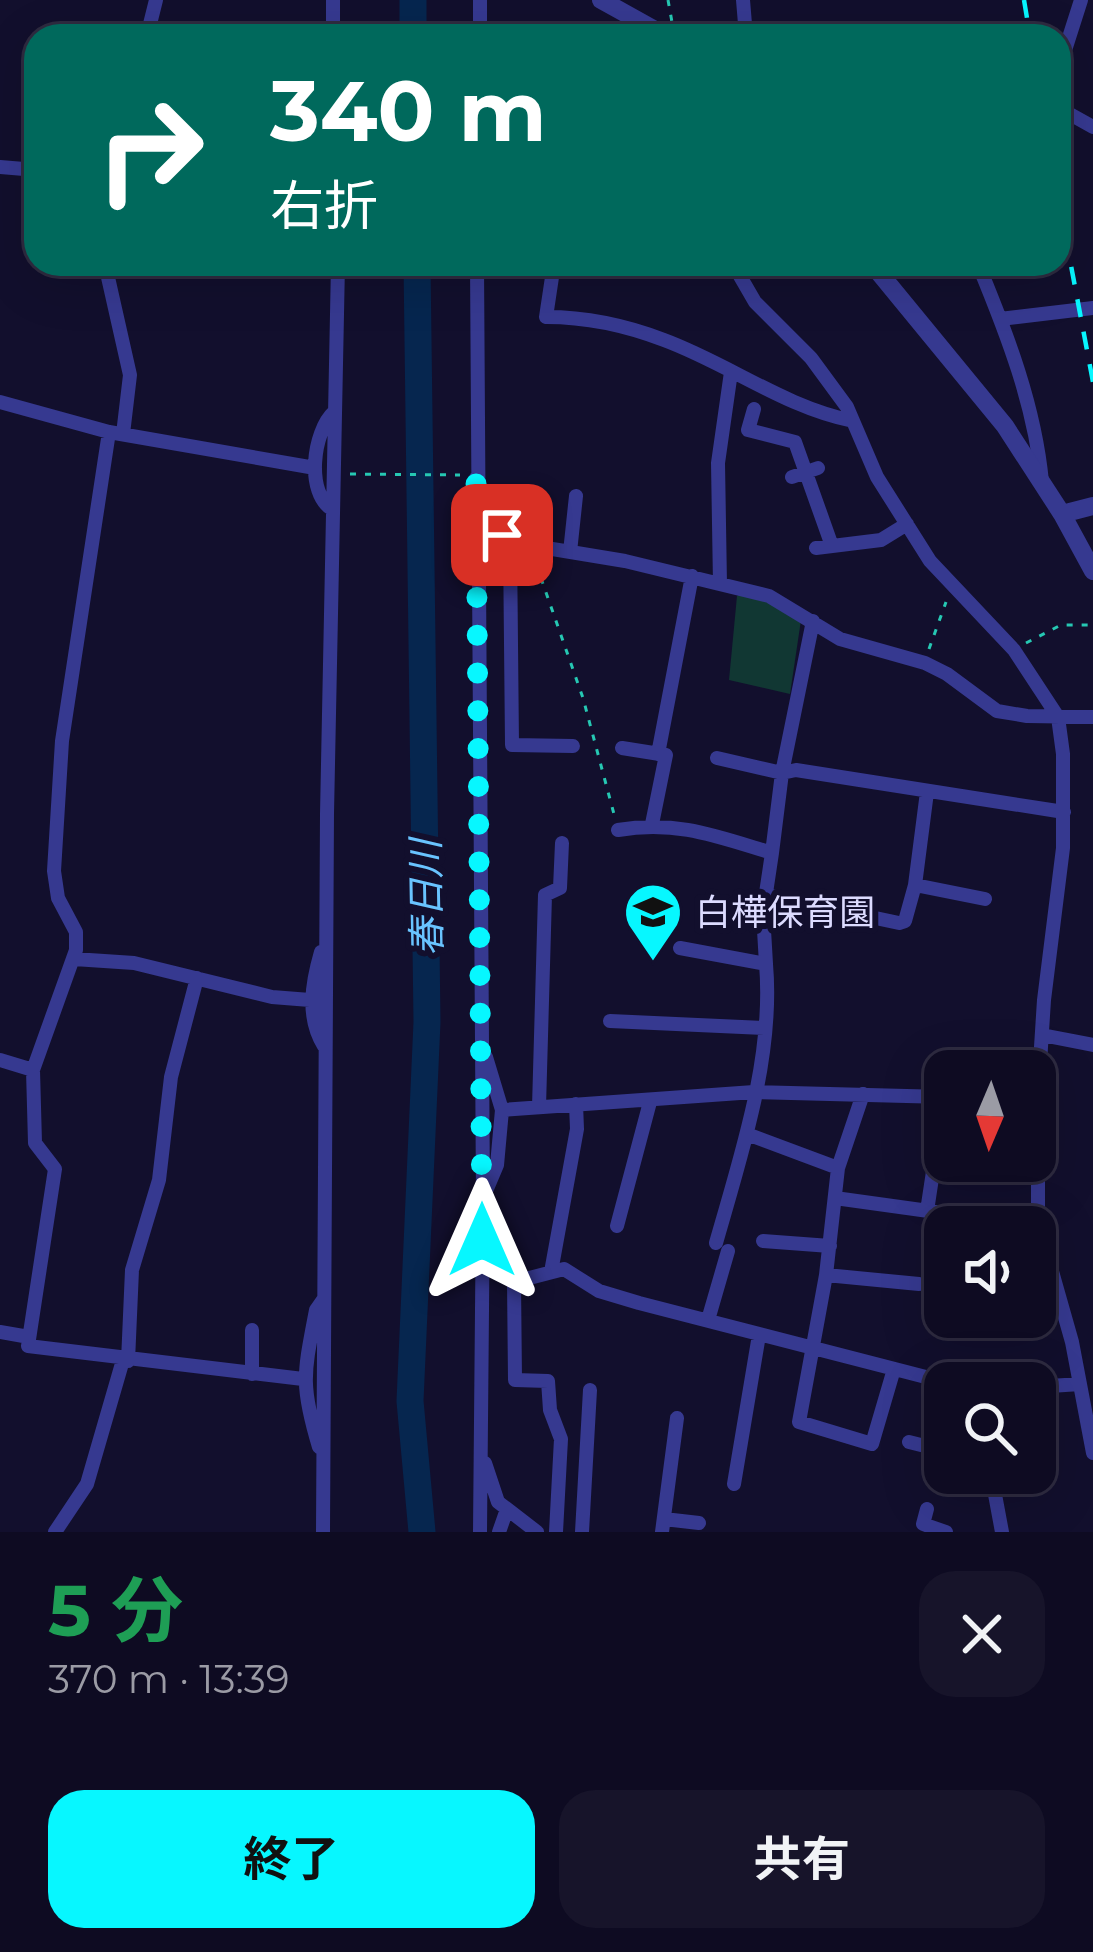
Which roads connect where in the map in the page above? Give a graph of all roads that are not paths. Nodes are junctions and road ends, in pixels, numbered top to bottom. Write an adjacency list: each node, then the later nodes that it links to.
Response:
1 (602, 0): 3 (street)
2 (1081, 0): 4 (street)
3 (652, 24)
4 (1071, 31)
5 (108, 276): 19 (street)
6 (338, 276): 17 (street)
7 (477, 276): 21 (street)
8 (552, 276): 14 (street)
9 (740, 276): 18 (street)
10 (882, 276): 22 (street)
11 (983, 276): 13 (street)
12 (1093, 308): 13 (street)
13 (1000, 319): 22 (street)
14 (731, 372): 18 (street); 32 (street)
15 (0, 402): 19 (street)
16 (754, 409): 27 (street)
17 (334, 412): 20 (street); 25 (street)
18 (853, 421): 27 (street)
19 (116, 433): 20 (street); 52 (street)
20 (315, 468): 25 (street)
21 (471, 476): 28 (street); 59 (street)
22 (1042, 482): 26 (street)
23 (576, 496): 29 (street)
24 (1093, 506): 26 (street)
25 (333, 510): 50 (street)
26 (1062, 514): 30 (street)
27 (907, 524): 34 (street)
28 (510, 542): 29 (street); 36 (street)
29 (570, 552): 31 (street)
30 (1093, 572)
31 (692, 576): 32 (street); 38 (street)
32 (721, 584): 33 (street)
33 (813, 622): 34 (street); 40 (street)
34 (1058, 717): 35 (street); 42 (street)
35 (1093, 717)
36 (573, 746)
37 (622, 748): 38 (street)
38 (658, 754): 43 (street)
39 (717, 758): 40 (street)
40 (782, 773): 41 (street); 46 (street)
41 (927, 792): 42 (street); 47 (street)
42 (1064, 812): 58 (street)
43 (652, 824): 44 (street); 46 (street)
44 (617, 830)
45 (562, 843): 70 (street)
46 (772, 853): 48 (street)
47 (915, 886): 48 (street); 49 (street)
48 (767, 895): 53 (street)
49 (985, 899)
50 (327, 941): 55 (street); 61 (street)
51 (680, 948): 53 (street)
52 (74, 959): 54 (street); 64 (street)
53 (766, 964): 57 (street)
54 (197, 978): 55 (street); 91 (street)
55 (310, 1000): 61 (street)
56 (610, 1021): 57 (street)
57 (764, 1028): 65 (street)
58 (1042, 1035): 60 (street); 62 (street)
59 (482, 1044): 71 (street); 77 (street)
60 (1093, 1045)
61 (327, 1050): 84 (street)
62 (1040, 1050)
63 (0, 1060): 64 (street)
64 (32, 1070): 89 (street)
65 (754, 1092): 66 (street); 68 (street); 72 (street)
66 (863, 1094): 67 (street); 73 (street)
67 (924, 1095)
68 (650, 1102): 69 (street); 78 (street)
69 (577, 1104): 70 (street); 81 (street)
70 (539, 1107): 71 (street)
71 (502, 1110): 77 (street)
72 (747, 1134): 73 (street); 85 (street)
73 (838, 1168): 76 (street)
74 (934, 1182): 76 (street)
75 (1037, 1182): 96 (street)
76 (835, 1198): 80 (street)
77 (483, 1199): 102 (street)
78 (617, 1226)
79 (763, 1241): 80 (street)
80 (830, 1246): 82 (street)
81 (551, 1272): 85 (street); 116 (street)
82 (826, 1276): 83 (street); 90 (street)
83 (919, 1284)
84 (325, 1297): 95 (street); 104 (street)
85 (708, 1320): 88 (street)
86 (252, 1330): 93 (street)
87 (0, 1332): 89 (street)
88 (759, 1335): 90 (street); 105 (street)
89 (29, 1337): 91 (street)
90 (814, 1348): 92 (street); 92 (street)
91 (125, 1360): 93 (street); 111 (street)
92 (894, 1369): 94 (street)
93 (252, 1373): 95 (street)
94 (924, 1377)
95 (303, 1379): 104 (street)
96 (1080, 1384): 97 (street); 103 (street)
97 (1056, 1386)
98 (590, 1390): 117 (street)
99 (676, 1418): 110 (street)
100 (909, 1442): 101 (street)
101 (924, 1446)
102 (481, 1448): 108 (street); 113 (street)
103 (1093, 1453)
104 (324, 1463): 112 (street)
105 (734, 1484)
106 (995, 1494): 119 (street)
107 (927, 1509): 118 (street)
108 (506, 1512): 114 (street); 115 (street)
109 (699, 1523): 110 (street)
110 (663, 1525)
111 (55, 1532)
112 (323, 1532)
113 (481, 1532)
114 (500, 1532)
115 (537, 1532)
116 (556, 1532)
117 (582, 1532)
118 (946, 1532)
119 (1002, 1532)

